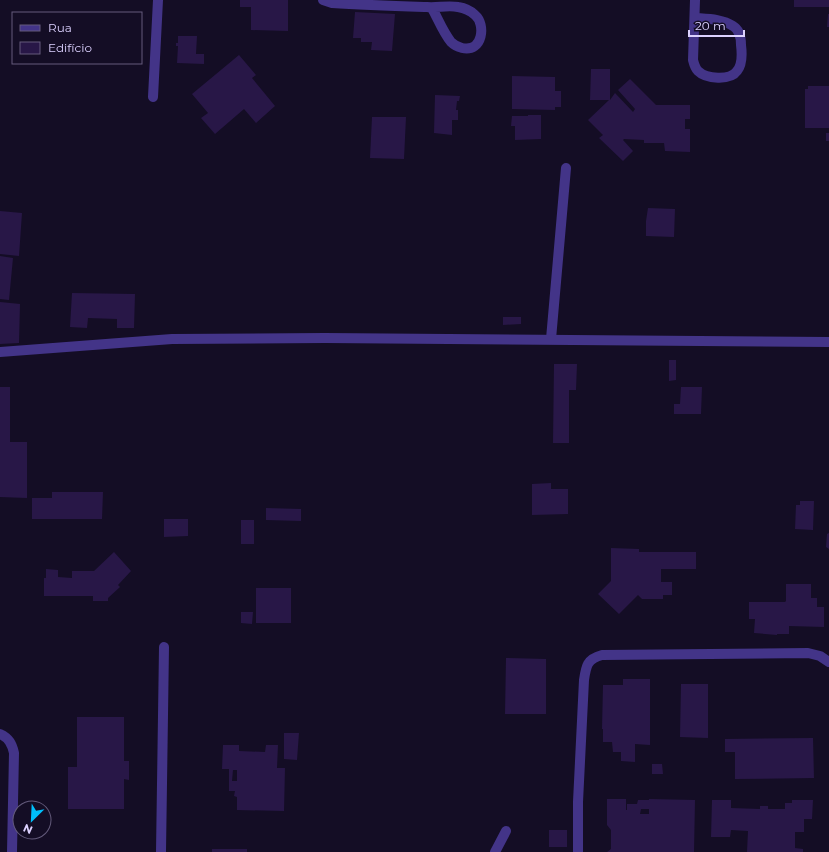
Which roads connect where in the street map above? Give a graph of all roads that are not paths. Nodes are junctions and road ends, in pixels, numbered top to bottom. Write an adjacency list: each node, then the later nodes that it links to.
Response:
1 (158, 0): 6 (street)
2 (323, 0): 4 (street)
3 (695, 0): 5 (street)
4 (432, 8): 4 (street)
5 (695, 18): 5 (street)
6 (153, 97)
7 (566, 168): 8 (street)
8 (551, 339): 9 (street); 10 (street)
9 (829, 342)
10 (0, 352)
11 (164, 647): 16 (street)
12 (829, 662): 18 (street)
13 (0, 734): 15 (street)
14 (506, 831): 17 (street)
15 (12, 852)
16 (160, 852)
17 (496, 852)
18 (578, 852)

